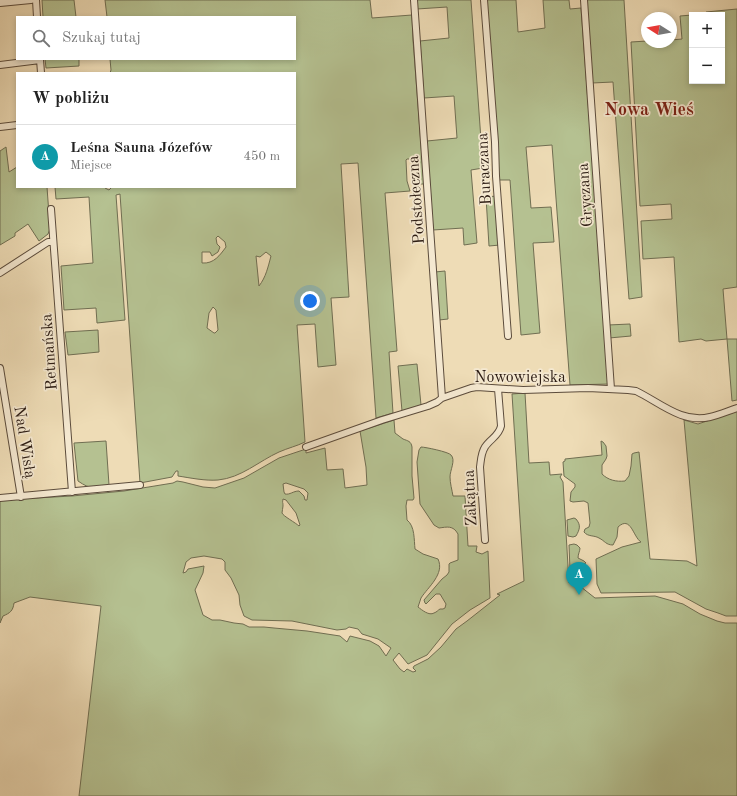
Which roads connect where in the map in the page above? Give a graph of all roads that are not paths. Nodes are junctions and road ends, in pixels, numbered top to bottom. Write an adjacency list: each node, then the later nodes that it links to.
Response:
1 (31, 0): 6 (street)
2 (36, 0): 7 (street)
3 (414, 0): 21 (street, Podstołeczna)
4 (484, 0): 17 (street, Buraczana)
5 (584, 0): 20 (street, Gryczana)
6 (0, 3)
7 (37, 16)
8 (33, 60): 10 (street)
9 (40, 60): 11 (street)
10 (0, 65)
11 (41, 72)
12 (16, 125): 13 (street)
13 (0, 127)
14 (51, 209): 15 (street, Retmańska)
15 (53, 242): 16 (street); 25 (street, Retmańska)
16 (0, 272)
17 (508, 336)
18 (0, 368): 26 (street, Nad Wisłą)
19 (498, 389): 20 (street, Nowowiejska); 21 (street, Nowowiejska); 28 (street, Zakątna)
20 (611, 389): 22 (street, Nowowiejska)
21 (442, 398): 23 (street, Nowowiejska)
22 (737, 408)
23 (306, 447)
24 (140, 486): 25 (street)
25 (72, 492): 26 (street)
26 (22, 497): 27 (street)
27 (0, 498)
28 (485, 540)

